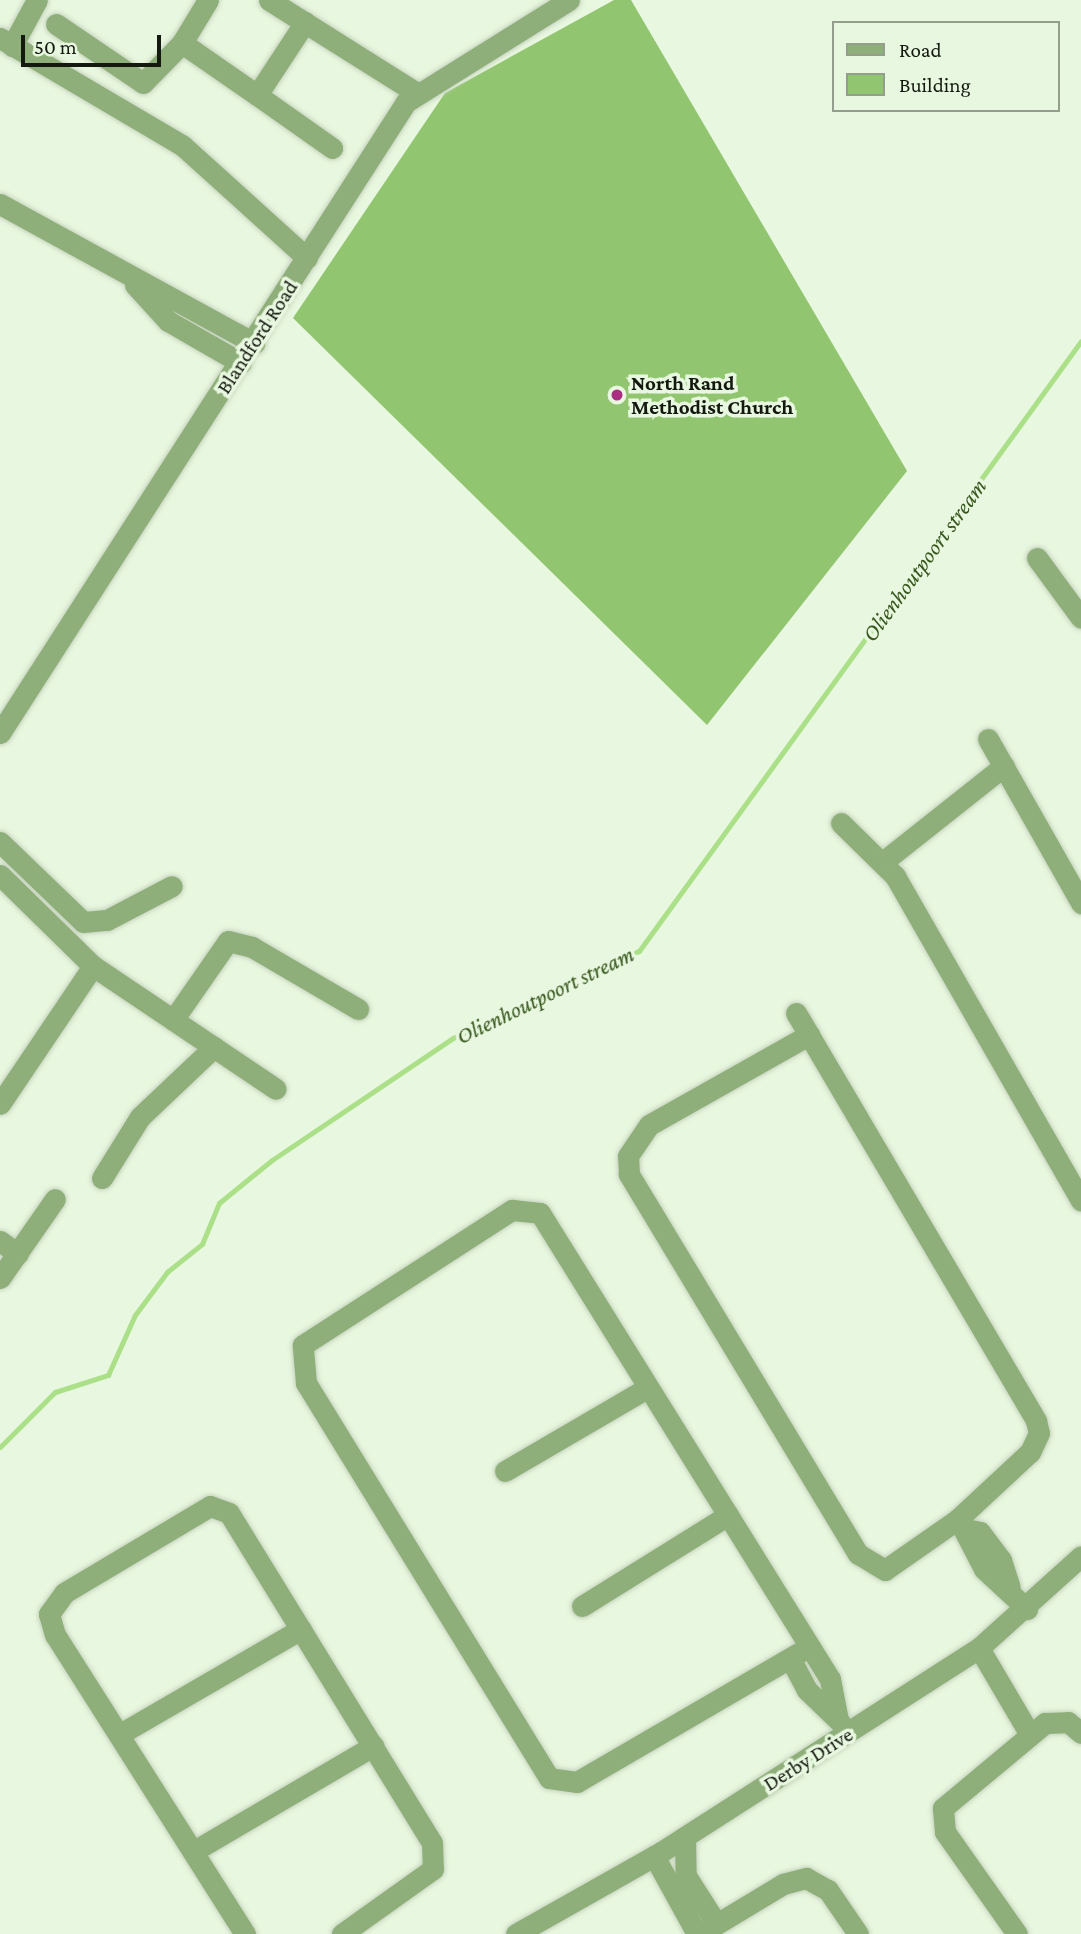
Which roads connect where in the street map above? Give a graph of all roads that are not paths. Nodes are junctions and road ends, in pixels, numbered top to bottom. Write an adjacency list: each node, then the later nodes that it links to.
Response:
1 (37, 0): 7 (street)
2 (208, 0): 8 (street)
3 (269, 0): 5 (street)
4 (569, 0): 9 (street, Blandford Road)
5 (305, 22): 9 (street); 10 (street)
6 (56, 24): 8 (street)
7 (6, 42): 13 (street)
8 (182, 43): 10 (street)
9 (415, 92): 13 (street, Blandford Road)
10 (257, 95): 11 (street)
11 (332, 148)
12 (0, 204): 14 (street)
13 (307, 258): 15 (street, Blandford Road)
14 (130, 277): 15 (street); 16 (street)
15 (254, 343): 16 (street, Blandford Road)
16 (241, 363): 19 (street, Blandford Road)
17 (1037, 558): 18 (street)
18 (1081, 618)
19 (2, 726)
20 (988, 739): 21 (street)
21 (1004, 766): 24 (street); 27 (street)
22 (841, 823): 24 (street)
23 (0, 842): 26 (street)
24 (884, 861): 38 (street)
25 (0, 875): 28 (street)
26 (172, 886)
27 (1081, 903)
28 (93, 967): 31 (street); 35 (street)
29 (358, 1009): 31 (street)
30 (796, 1013): 32 (street)
31 (173, 1020): 33 (street)
32 (809, 1035): 45 (street); 45 (street)
33 (214, 1047): 34 (street); 36 (street)
34 (276, 1088)
35 (0, 1104)
36 (102, 1178)
37 (55, 1199): 40 (street)
38 (1081, 1201)
39 (0, 1241): 40 (street)
40 (18, 1254): 41 (street)
41 (0, 1278)
42 (647, 1388): 43 (street); 44 (street); 51 (street)
43 (505, 1471)
44 (728, 1515): 47 (street); 51 (street)
45 (962, 1524): 48 (street)
46 (1081, 1556): 48 (street, Derby Drive)
47 (582, 1606)
48 (1027, 1609): 50 (street, Derby Drive)
49 (301, 1629): 55 (street); 55 (street); 56 (street)
50 (979, 1648): 52 (street, Derby Drive); 53 (street)
51 (799, 1654): 52 (street)
52 (842, 1725): 57 (street, Derby Drive)
53 (1029, 1733): 54 (street); 65 (street)
54 (1081, 1733)
55 (120, 1734): 58 (street)
56 (373, 1746): 58 (street); 62 (street)
57 (685, 1837): 59 (street, Derby Drive); 60 (street)
58 (194, 1851): 61 (street)
59 (653, 1856): 60 (street); 63 (street, Derby Drive)
60 (704, 1930): 64 (street)
61 (245, 1934)
62 (342, 1934)
63 (516, 1934)
64 (858, 1934)
65 (1017, 1934)

